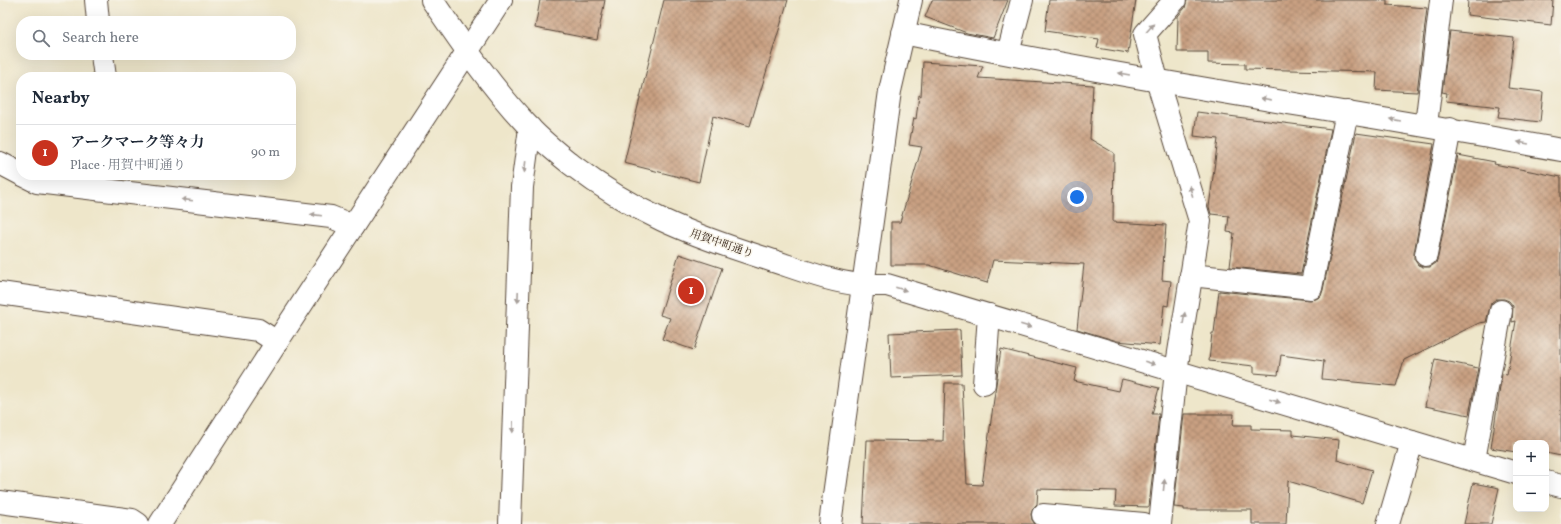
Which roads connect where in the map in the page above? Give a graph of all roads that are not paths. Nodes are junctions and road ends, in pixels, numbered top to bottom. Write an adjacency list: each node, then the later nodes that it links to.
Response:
1 (96, 0): 8 (street)
2 (432, 0): 10 (street, 用賀中町通り)
3 (501, 0): 10 (street)
4 (911, 0): 9 (street)
5 (1022, 0): 11 (street)
6 (1175, 0): 14 (street, one-way to 6)
7 (1441, 0): 16 (street)
8 (98, 16)
9 (903, 33): 11 (street); 27 (street)
10 (467, 52): 17 (street, 用賀中町通り); 24 (street)
11 (1008, 53): 14 (street, one-way to 11)
12 (103, 60): 13 (street)
13 (104, 72)
14 (1157, 80): 15 (street, one-way to 14); 26 (street, one-way to 14)
15 (1347, 112): 16 (street, one-way to 15); 26 (street)
16 (1426, 126): 18 (street)
17 (530, 128): 27 (street, 用賀中町通り); 43 (street, one-way to 43)
18 (1450, 129): 19 (street, one-way to 18); 25 (street)
19 (1561, 150)
20 (0, 163): 21 (street)
21 (16, 171)
22 (33, 180): 23 (street)
23 (117, 183): 24 (street, one-way to 23)
24 (353, 226): 31 (street)
25 (1426, 254)
26 (1191, 275): 32 (street, one-way to 26)
27 (863, 284): 30 (street, 用賀中町通り, one-way to 30); 44 (street)
28 (0, 293): 31 (street)
29 (1501, 311): 35 (street)
30 (989, 316): 32 (street, 用賀中町通り, one-way to 32); 33 (street)
31 (277, 342): 42 (street)
32 (1176, 371): 34 (street, 用賀中町通り, one-way to 34); 46 (street, one-way to 32)
33 (984, 384)
34 (1412, 442): 35 (street, 用賀中町通り); 47 (street)
35 (1474, 460): 36 (street, 用賀中町通り)
36 (1513, 472)
37 (1549, 483): 38 (street)
38 (1561, 486)
39 (0, 502): 41 (street)
40 (1043, 514): 45 (street)
41 (138, 524)
42 (160, 524)
43 (510, 524)
44 (830, 524)
45 (1144, 524)
46 (1160, 524)
47 (1388, 524)

